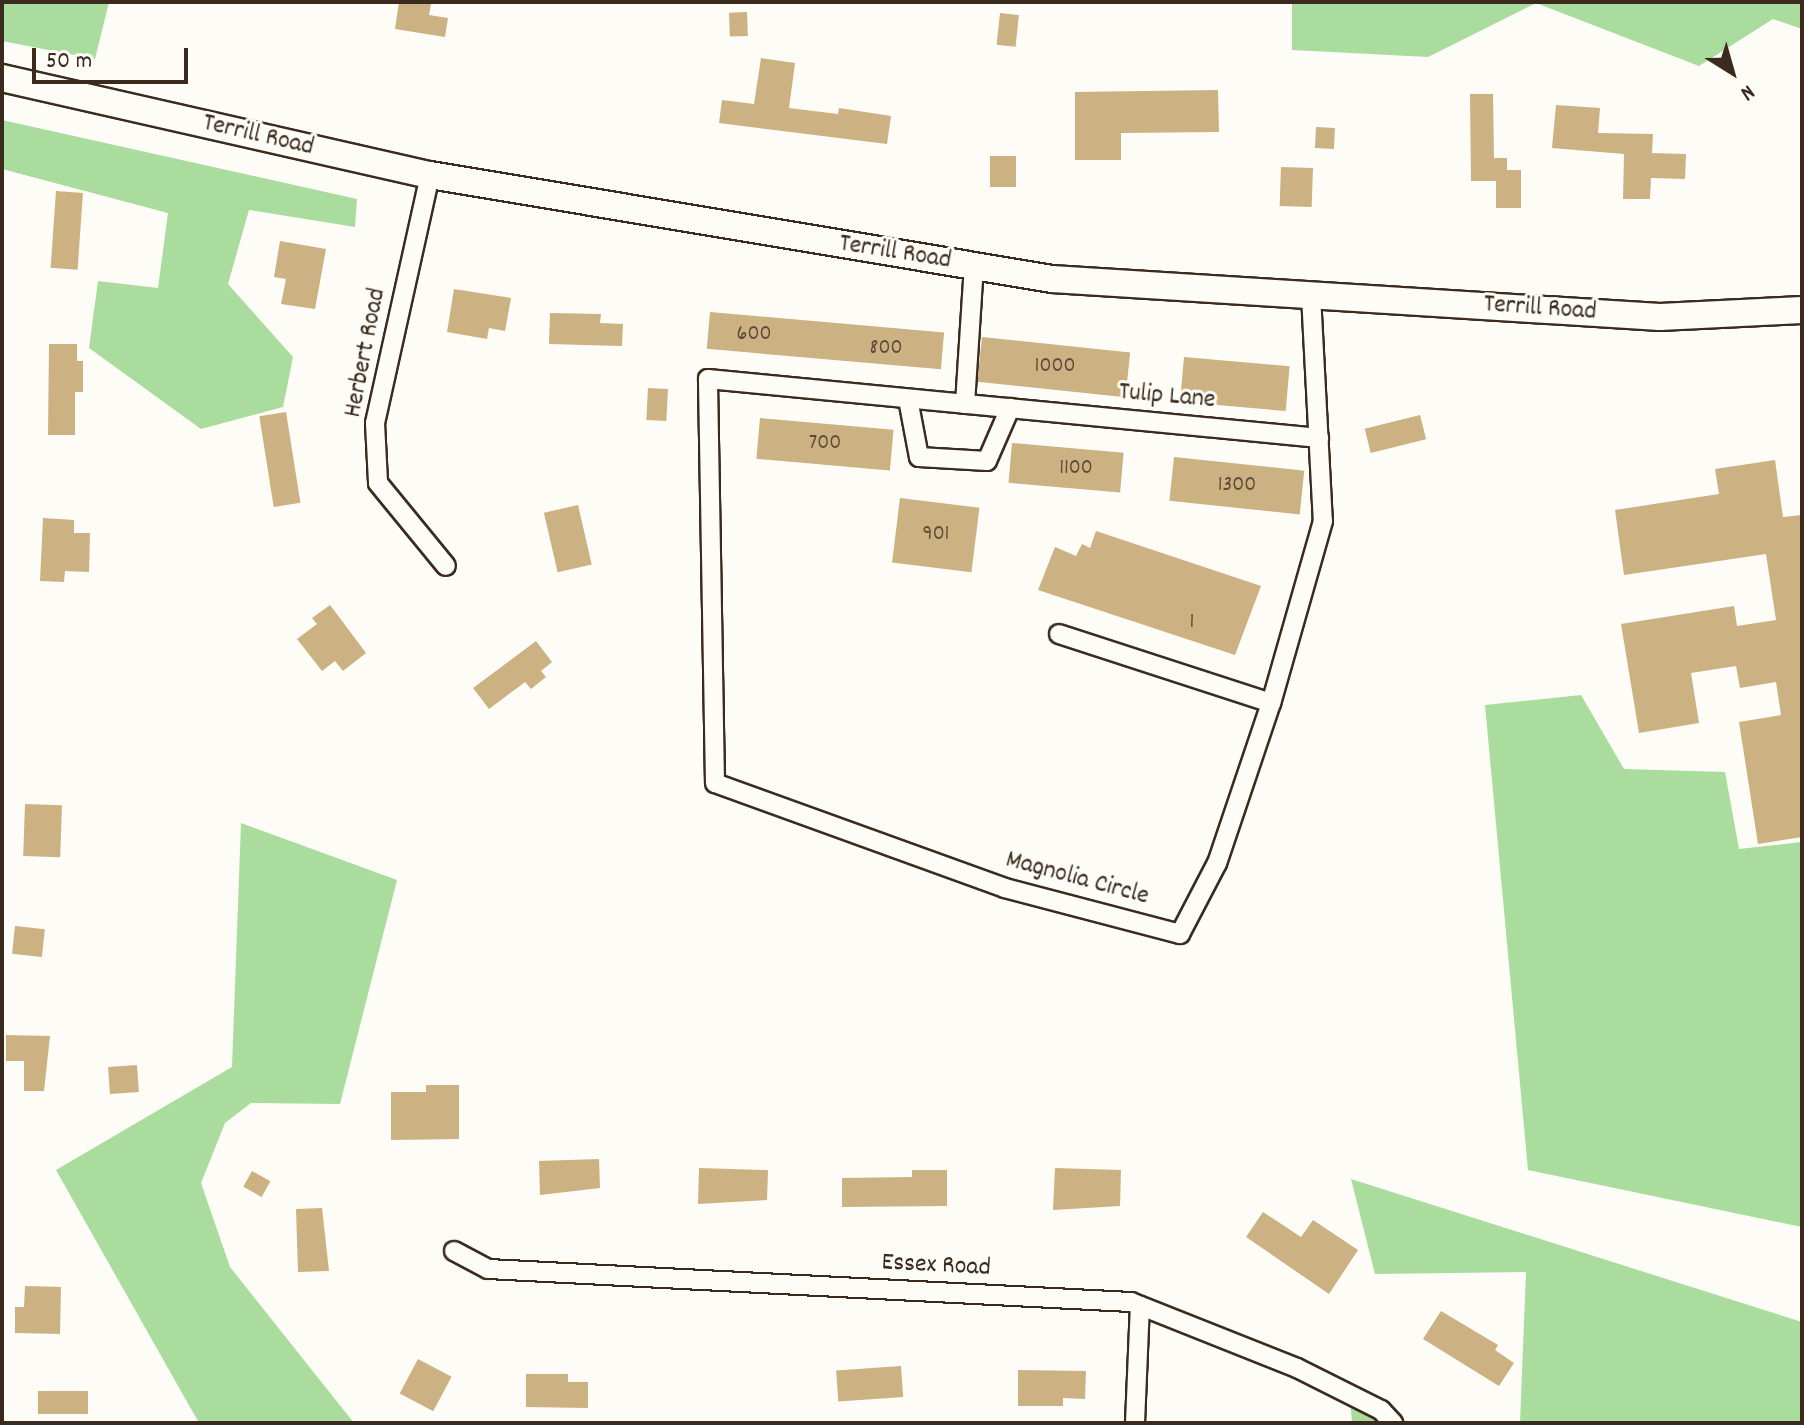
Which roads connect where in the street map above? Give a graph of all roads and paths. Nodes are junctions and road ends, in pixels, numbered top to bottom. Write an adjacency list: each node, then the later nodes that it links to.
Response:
1 (2, 78): 2 (street, Terrill Road)
2 (430, 175): 3 (street, Terrill Road); 11 (street, Herbert Road)
3 (974, 266): 4 (street, Terrill Road); 8 (street)
4 (1311, 295): 5 (street, Terrill Road); 10 (street, Magnolia Circle)
5 (1802, 310)
6 (708, 379): 7 (street, Tulip Lane); 13 (street, Magnolia Circle)
7 (908, 399): 8 (street, Tulip Lane); 9 (street)
8 (965, 404): 9 (street, Tulip Lane)
9 (1010, 408): 10 (street, Tulip Lane)
10 (1319, 438): 13 (street, Magnolia Circle)
11 (446, 566)
12 (1059, 634): 13 (street)
13 (1271, 703)
14 (454, 1251): 15 (street, Essex Road)
15 (1140, 1306): 16 (street); 17 (street, Essex Road)
16 (1135, 1423)
17 (1393, 1423)

